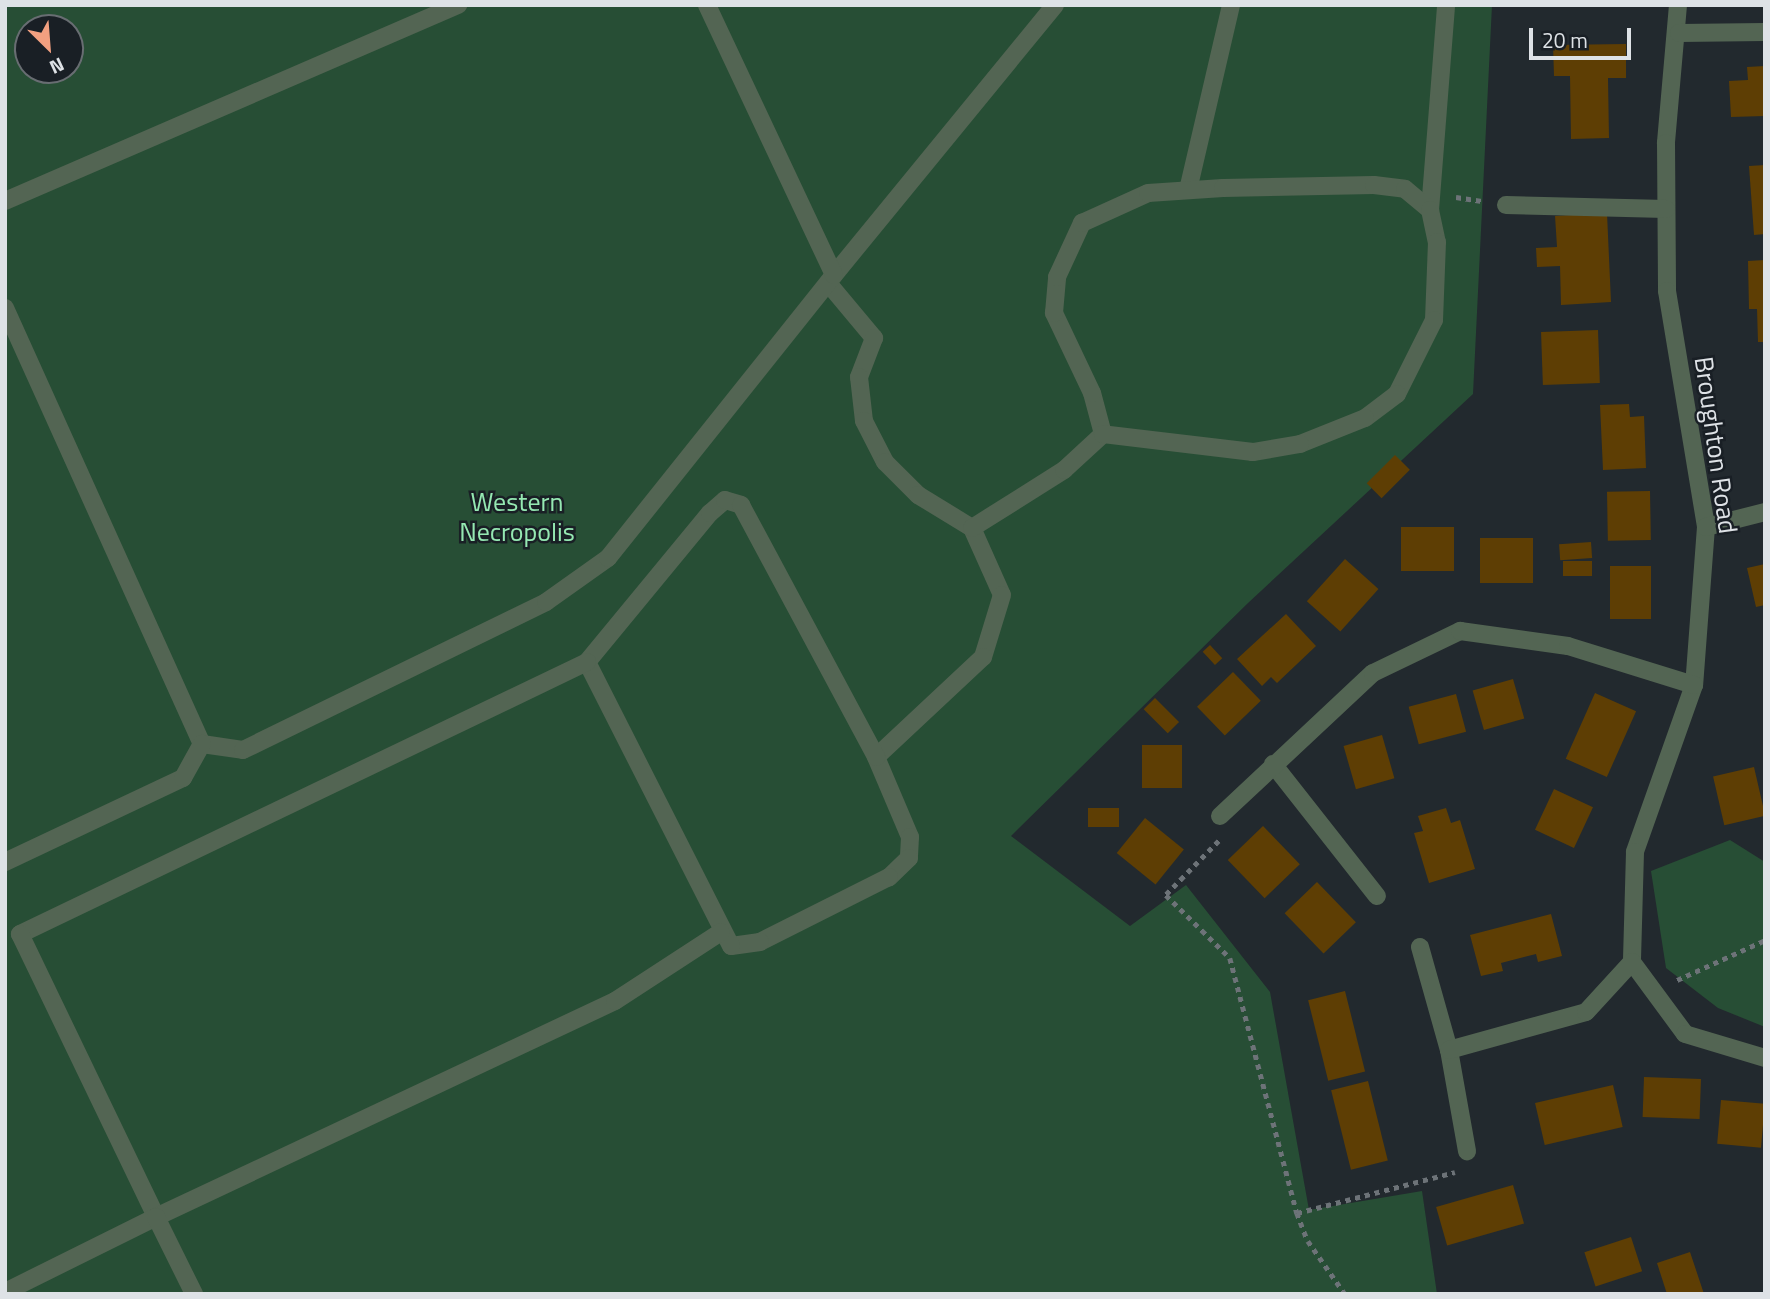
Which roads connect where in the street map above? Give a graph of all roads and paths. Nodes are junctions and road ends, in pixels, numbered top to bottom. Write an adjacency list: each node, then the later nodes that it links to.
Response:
1 (458, 5): 10 (street)
2 (707, 5): 14 (street)
3 (1055, 5): 14 (street)
4 (1231, 5): 9 (street)
5 (1446, 5): 11 (street)
6 (1678, 5): 8 (street, Broughton Road)
7 (1765, 32): 8 (street)
8 (1679, 33): 13 (street, Broughton Road)
9 (1188, 190): 11 (street); 16 (street)
10 (5, 201)
11 (1431, 202): 12 (path); 16 (street)
12 (1506, 205): 13 (street)
13 (1666, 209): 18 (street, Broughton Road)
14 (831, 279): 19 (street); 22 (street)
15 (5, 307): 22 (street)
16 (1103, 434): 19 (street)
17 (1765, 512): 18 (street)
18 (1706, 527): 21 (street, Broughton Road)
19 (972, 528): 23 (street)
20 (587, 662): 23 (street); 28 (street); 29 (street)
21 (1694, 685): 24 (street); 32 (street, Broughton Road)
22 (202, 744): 26 (street)
23 (876, 757): 28 (street)
24 (1273, 764): 25 (street); 27 (street)
25 (1220, 816): 37 (path)
26 (5, 862)
27 (1377, 896)
28 (721, 932): 38 (street)
29 (13, 937): 38 (street)
30 (1765, 940): 33 (path)
31 (1420, 947): 34 (street)
32 (1632, 962): 33 (street); 34 (street)
33 (1654, 990): 35 (street)
34 (1450, 1050): 36 (street)
35 (1765, 1058)
36 (1467, 1152): 37 (path)
37 (1297, 1213): 41 (path)
38 (156, 1217): 39 (street); 40 (street)
39 (5, 1292)
40 (194, 1294)
41 (1345, 1294)

